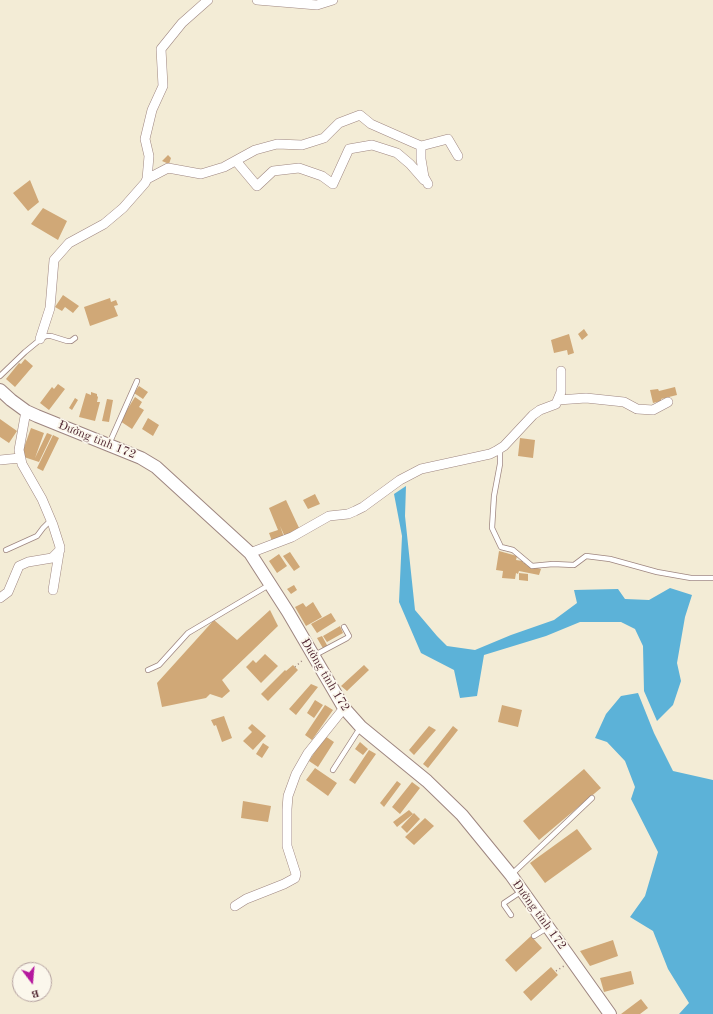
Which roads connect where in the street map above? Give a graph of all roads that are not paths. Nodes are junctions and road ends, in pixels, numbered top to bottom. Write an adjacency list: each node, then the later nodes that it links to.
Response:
1 (208, 0): 7 (street)
2 (257, 0): 3 (street)
3 (333, 0)
4 (421, 146): 5 (street); 6 (street); 6 (street)
5 (458, 156)
6 (236, 161): 7 (street)
7 (147, 179): 9 (street)
8 (75, 338): 9 (lane)
9 (40, 339): 11 (lane)
10 (560, 371): 14 (street)
11 (0, 376)
12 (137, 381): 17 (lane)
13 (0, 390): 16 (main road, Đường tỉnh 172)
14 (558, 400): 15 (street); 18 (street)
15 (668, 402)
16 (26, 411): 17 (main road, Đường tỉnh 172); 19 (street)
17 (108, 445): 24 (main road, Đường tỉnh 172)
18 (500, 448): 24 (street); 25 (lane)
19 (20, 458): 20 (street); 21 (street)
20 (0, 460)
21 (51, 520): 22 (lane); 23 (street)
22 (6, 550)
23 (60, 550): 27 (street); 28 (street)
24 (250, 553): 26 (main road, Đường tỉnh 172)
25 (713, 578)
26 (271, 584): 30 (main road, Đường tỉnh 172); 31 (lane)
27 (53, 590)
28 (0, 598)
29 (344, 627): 30 (lane)
30 (313, 656): 32 (main road, Đường tỉnh 172)
31 (148, 670)
32 (344, 708): 33 (main road, Đường tỉnh 172); 38 (street)
33 (361, 726): 34 (lane); 36 (main road, Đường tỉnh 172)
34 (333, 770)
35 (592, 798): 36 (lane)
36 (511, 875): 37 (main road, Đường tỉnh 172)
37 (522, 891): 39 (lane); 40 (main road, Đường tỉnh 172)
38 (235, 906)
39 (511, 915)
40 (548, 927): 41 (lane); 42 (main road, Đường tỉnh 172)
41 (534, 936)
42 (610, 1014)

